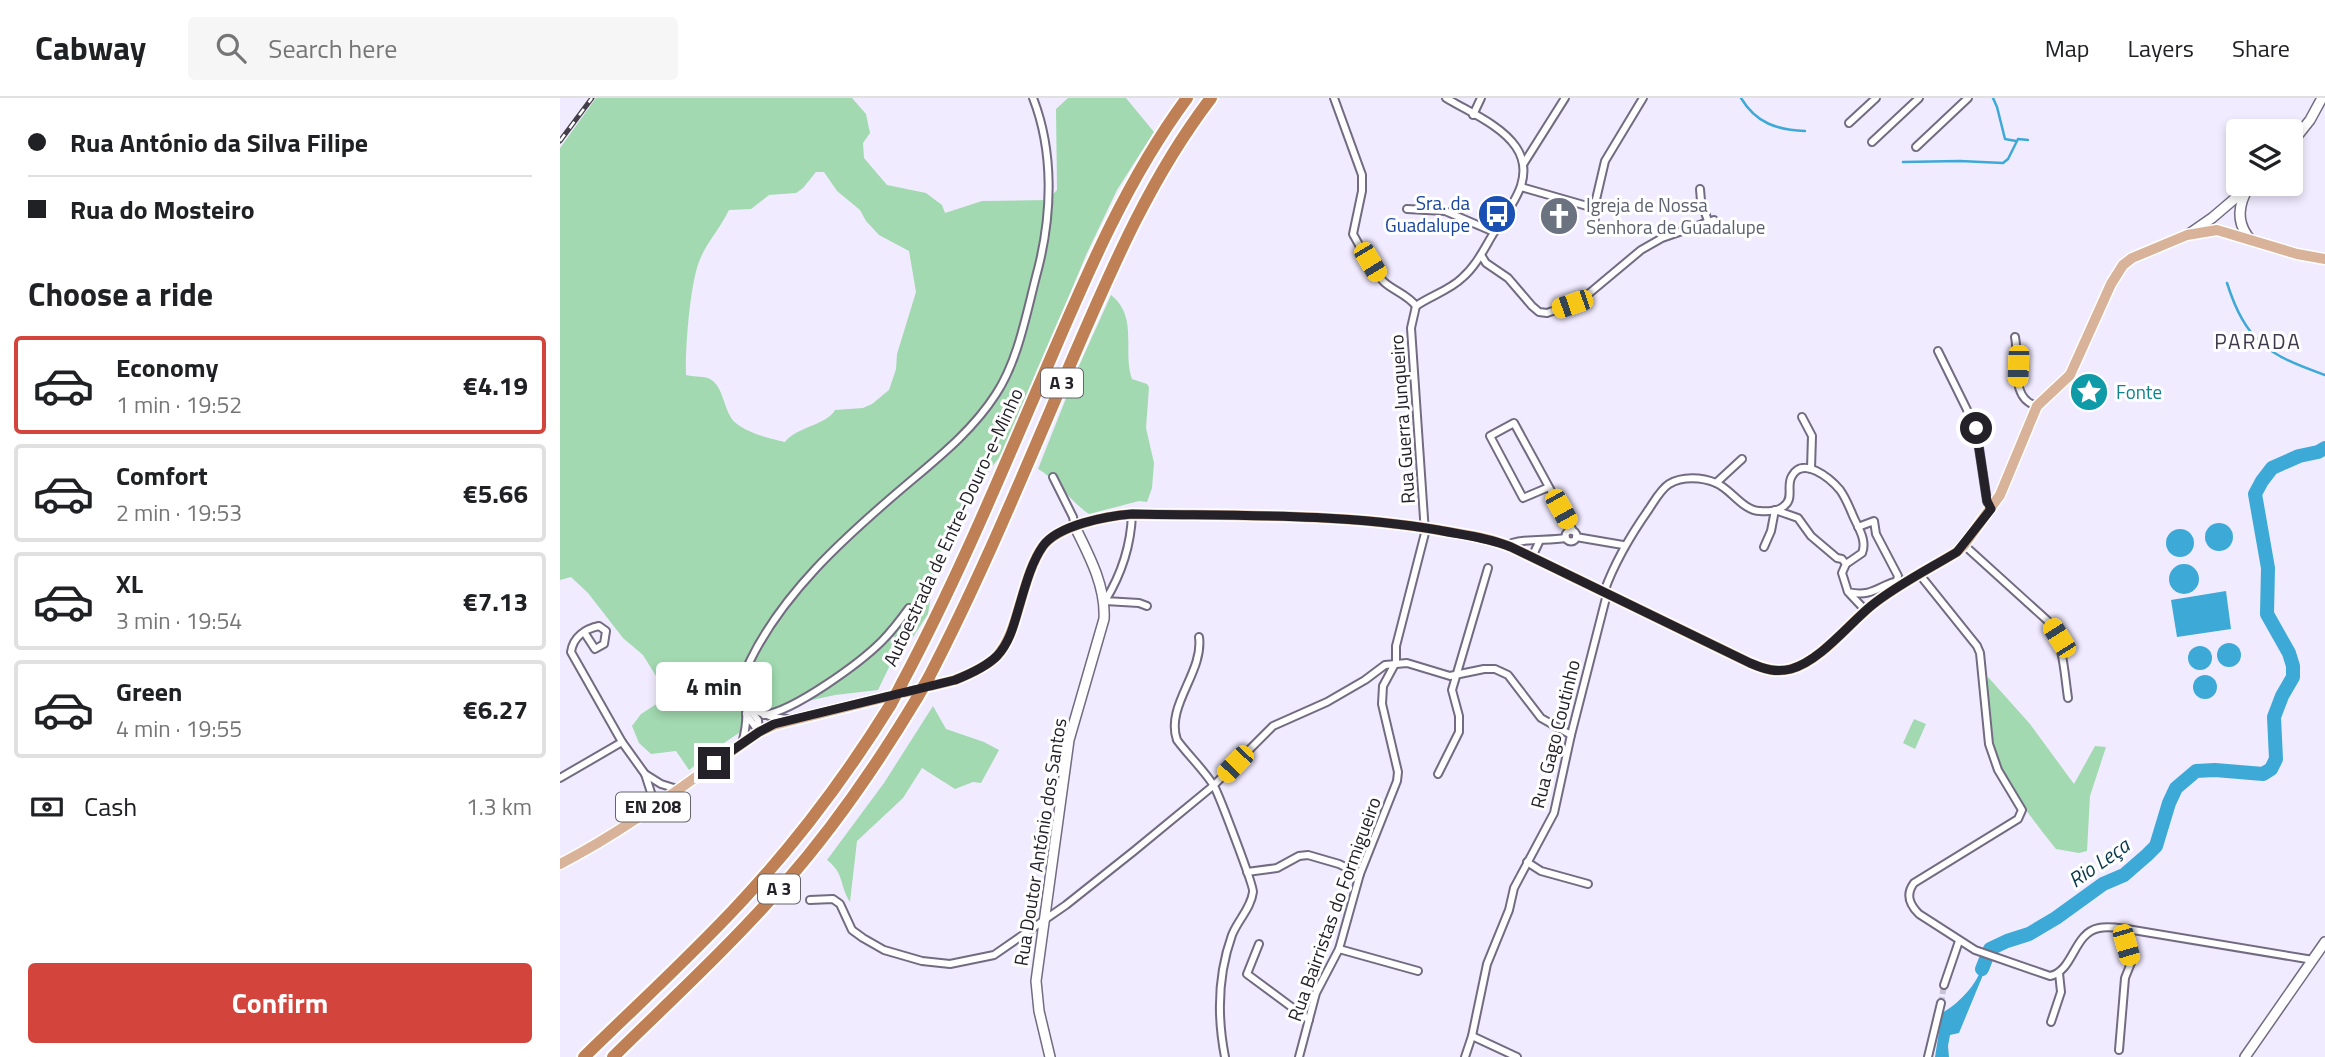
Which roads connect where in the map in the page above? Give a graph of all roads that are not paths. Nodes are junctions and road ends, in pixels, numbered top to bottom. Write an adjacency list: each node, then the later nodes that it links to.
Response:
1 (1033, 98): 72 (street)
2 (1187, 98): 106 (highway, Autoestrada de Entre-Douro-e-Minho / A 3, bridge)
3 (1211, 98): 107 (highway, Autoestrada de Entre-Douro-e-Minho / A 3, bridge)
4 (1334, 98): 33 (street)
5 (1446, 98): 13 (street)
6 (1481, 98): 13 (street)
7 (1565, 98): 18 (street)
8 (1643, 98): 24 (street)
9 (1876, 98): 14 (street)
10 (1919, 98): 16 (street)
11 (1968, 98): 17 (street)
12 (2322, 98): 15 (street)
13 (1473, 115): 18 (street)
14 (1849, 123)
15 (2303, 129)
16 (1872, 142)
17 (1916, 147)
18 (1524, 163): 19 (street)
19 (1521, 187): 24 (street); 28 (street)
20 (1700, 189): 31 (street)
21 (2239, 196): 23 (street)
22 (2245, 196): 30 (street)
23 (2226, 207): 27 (street); 29 (street)
24 (1594, 208): 26 (street)
25 (1406, 209): 28 (street)
26 (1595, 225)
27 (2223, 231): 29 (main road, EN 208); 30 (main road, EN 208)
28 (1494, 232): 31 (street)
29 (2187, 235): 36 (main road, EN 208)
30 (2251, 240): 32 (main road, EN 208)
31 (1481, 255): 33 (street)
32 (2325, 259)
33 (1416, 306): 48 (street, Rua Guerra Junqueiro)
34 (2015, 337): 36 (street)
35 (1938, 351): 43 (street)
36 (2037, 406): 43 (main road, EN 208)
37 (1802, 417): 39 (street)
38 (1742, 459): 41 (street)
39 (1811, 469): 44 (street); 47 (street)
40 (1053, 477): 46 (street, Rua Doutor António dos Santos)
41 (1716, 483): 44 (street); 51 (street, Rua Gago Coutinho)
42 (1549, 487): 42 (street); 49 (street)
43 (1991, 509): 52 (main road, EN 208)
44 (1775, 510): 54 (street); 56 (street)
45 (1132, 514): 46 (main road, EN 208); 48 (main road, EN 208); 63 (street)
46 (1075, 527): 63 (street, Rua Doutor António dos Santos); 74 (main road, EN 208)
47 (1858, 527): 56 (street); 59 (street)
48 (1425, 528): 53 (main road, EN 208); 69 (street, Rua Bairristas do Formigueiro)
49 (1575, 534): 50 (street); 51 (street)
50 (1540, 540): 53 (street); 55 (street)
51 (1623, 545): 62 (street, Rua Gago Coutinho)
52 (1964, 545): 58 (main road, EN 208); 71 (street)
53 (1511, 547): 55 (main road, EN 208)
54 (1764, 547)
55 (1527, 554): 62 (main road, EN 208)
56 (1846, 564): 61 (street)
57 (1488, 568): 70 (street)
58 (1920, 575): 60 (main road, EN 208); 93 (street)
59 (1897, 580): 60 (street); 61 (street)
60 (1910, 581): 66 (main road, EN 208)
61 (1848, 592): 66 (street)
62 (1605, 593): 66 (main road, EN 208); 76 (street, Rua Gago Coutinho)
63 (1105, 601): 64 (street); 91 (street, Rua Doutor António dos Santos)
64 (1147, 606)
65 (909, 608): 73 (street)
66 (1866, 611)
67 (584, 632): 77 (street)
68 (1199, 637): 82 (street)
69 (1396, 662): 70 (street); 82 (street); 88 (street, Rua Bairristas do Formigueiro)
70 (1457, 676): 76 (street); 80 (street)
71 (2068, 698)
72 (746, 710): 73 (street); 75 (street); 78 (street)
73 (764, 715): 74 (street)
74 (789, 719): 75 (main road, EN 208)
75 (759, 732): 78 (main road, EN 208)
76 (1571, 735): 85 (street, Rua Gago Coutinho)
77 (622, 742): 79 (street); 81 (street)
78 (742, 743): 83 (main road, EN 208)
79 (645, 774): 83 (street); 84 (street)
80 (1438, 775)
81 (560, 778)
82 (1213, 786): 87 (street); 91 (street)
83 (677, 789): 84 (main road, EN 208)
84 (655, 805): 86 (main road, EN 208)
85 (1527, 862): 89 (street); 104 (street, Rua Gago Coutinho)
86 (560, 864)
87 (1247, 872): 88 (street); 109 (street)
88 (1360, 874): 96 (street, Rua Bairristas do Formigueiro)
89 (1588, 884)
90 (810, 900): 91 (street)
91 (1045, 919): 108 (street, Rua Doutor António dos Santos)
92 (2127, 929): 97 (street); 99 (street); 105 (street)
93 (1959, 941): 99 (street); 100 (street)
94 (2325, 942): 97 (street)
95 (1259, 944): 102 (street)
96 (1339, 949): 98 (street); 102 (street, Rua Bairristas do Formigueiro)
97 (2313, 960): 114 (street)
98 (1418, 971)
99 (2059, 973): 103 (street)
100 (1944, 985)
101 (1941, 1003): 113 (street)
102 (1309, 1020): 110 (street, Rua Bairristas do Formigueiro)
103 (2051, 1022)
104 (1472, 1037): 111 (street, Rua Gago Coutinho); 112 (street)
105 (2119, 1050)
106 (584, 1057)
107 (613, 1057)
108 (1050, 1057)
109 (1225, 1057)
110 (1299, 1057)
111 (1465, 1057)
112 (1517, 1057)
113 (1928, 1057)
114 (2245, 1057)

